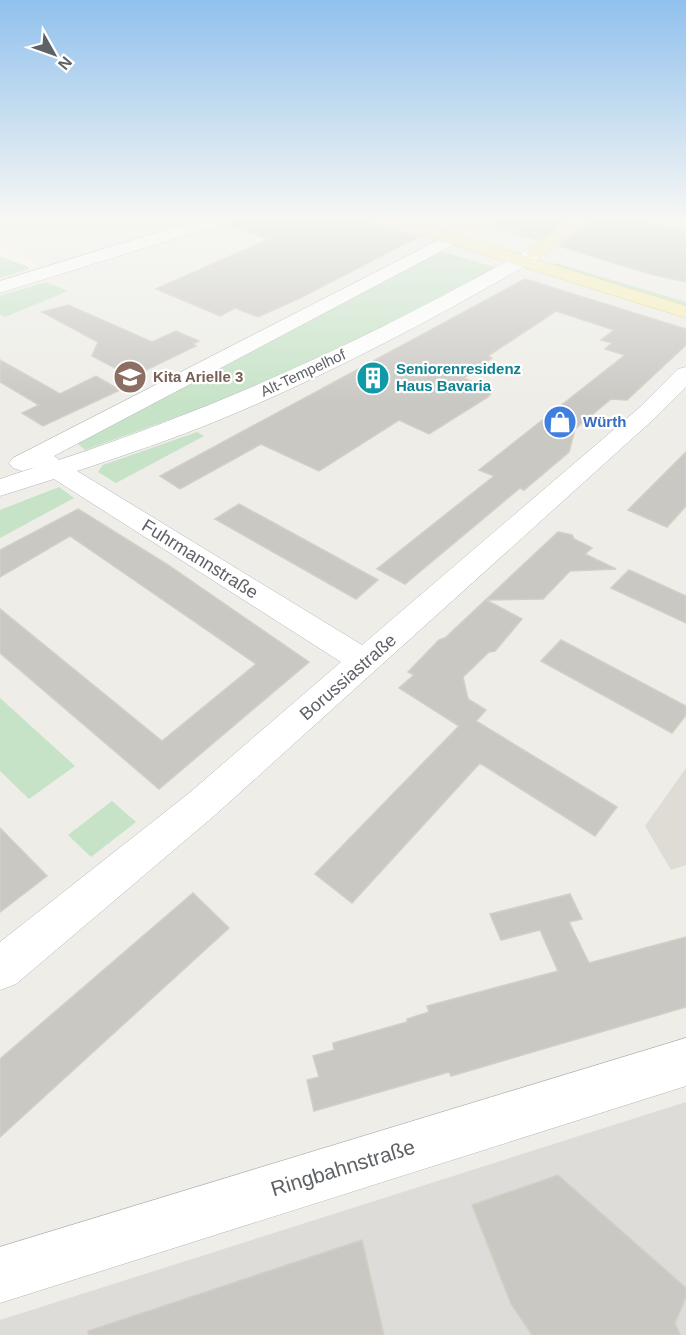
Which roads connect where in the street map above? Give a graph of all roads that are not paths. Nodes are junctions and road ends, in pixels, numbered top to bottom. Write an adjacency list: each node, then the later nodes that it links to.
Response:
1 (28, 278): 6 (street)
2 (381, 278): 10 (street, Alt-Tempelhof)
3 (487, 278): 10 (street, Alt-Tempelhof)
4 (589, 278): 8 (main road)
5 (612, 278): 7 (main road)
6 (0, 287)
7 (686, 297)
8 (686, 312)
9 (686, 374): 13 (street, Borussiastraße)
10 (45, 462): 11 (street, Alt-Tempelhof); 12 (street, Alt-Tempelhof); 13 (street, Fuhrmannstraße)
11 (0, 475)
12 (0, 488)
13 (364, 662): 14 (street, Borussiastraße)
14 (0, 969)
15 (686, 1062): 16 (street, Ringbahnstraße)
16 (0, 1275)

